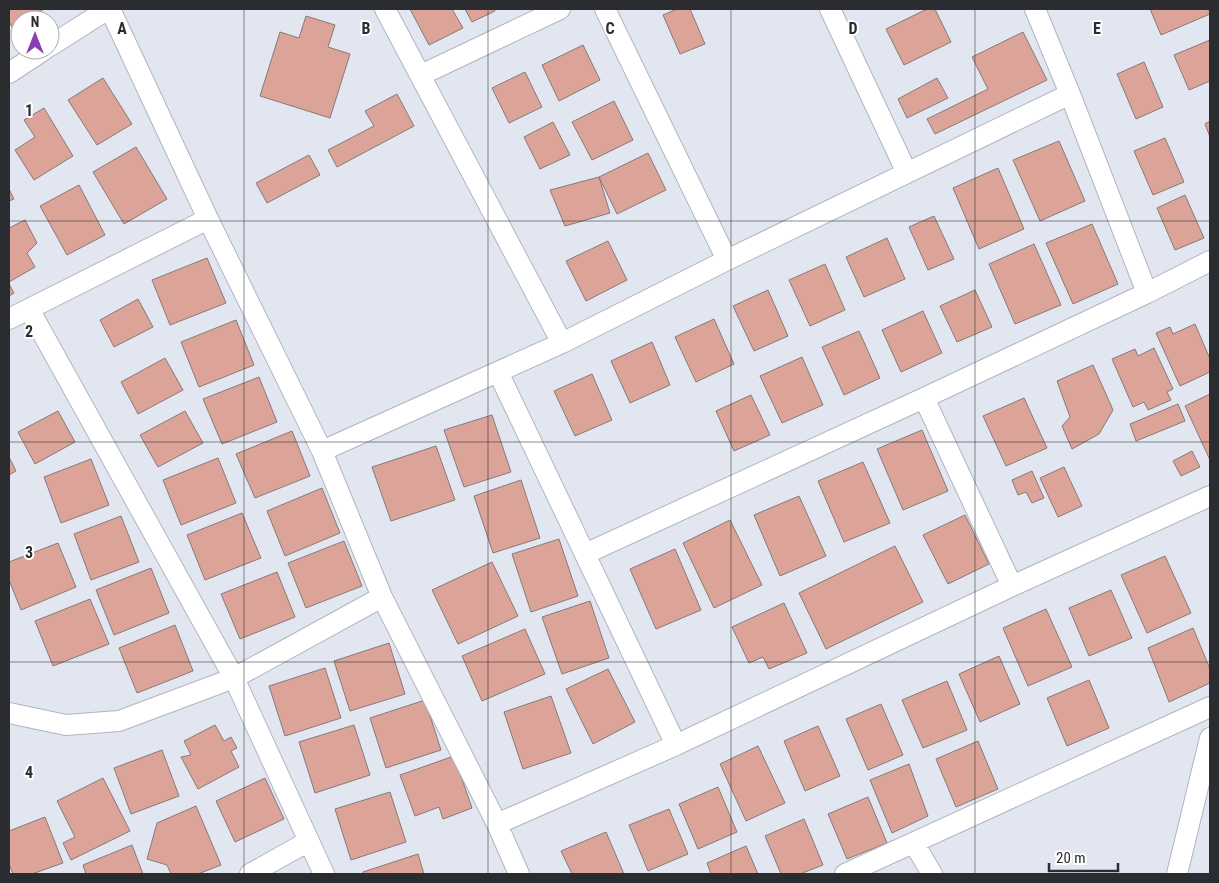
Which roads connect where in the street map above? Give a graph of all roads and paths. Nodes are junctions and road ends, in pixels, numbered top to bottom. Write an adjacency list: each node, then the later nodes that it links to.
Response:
1 (109, 9): 7 (street); 13 (street)
2 (385, 9): 10 (street)
3 (560, 9): 10 (street)
4 (605, 9): 14 (street)
5 (830, 9): 12 (street)
6 (1035, 9): 11 (street)
7 (60, 40)
8 (29, 60): 9 (street)
9 (9, 73)
10 (421, 74): 19 (street)
11 (1070, 94): 12 (street); 16 (street)
12 (907, 173): 14 (street)
13 (208, 219): 17 (street); 22 (street)
14 (727, 260): 19 (street)
15 (1210, 261): 16 (street)
16 (1147, 293): 21 (street)
17 (29, 309): 18 (street); 27 (street)
18 (9, 319)
19 (562, 343): 20 (street)
20 (498, 372): 22 (street); 24 (street)
21 (924, 398): 24 (street); 25 (street)
22 (322, 451): 26 (street)
23 (1210, 496): 25 (street)
24 (585, 554): 31 (street)
25 (1012, 586): 31 (street)
26 (382, 597): 27 (street); 32 (street)
27 (234, 678): 29 (street); 33 (street)
28 (1210, 707): 34 (street)
29 (9, 713)
30 (1210, 738): 40 (street)
31 (676, 745): 32 (street)
32 (497, 824): 37 (street)
33 (309, 841): 35 (street); 36 (street)
34 (914, 843): 38 (street); 39 (street)
35 (250, 874)
36 (324, 874)
37 (519, 874)
38 (845, 874)
39 (932, 874)
40 (1177, 874)

